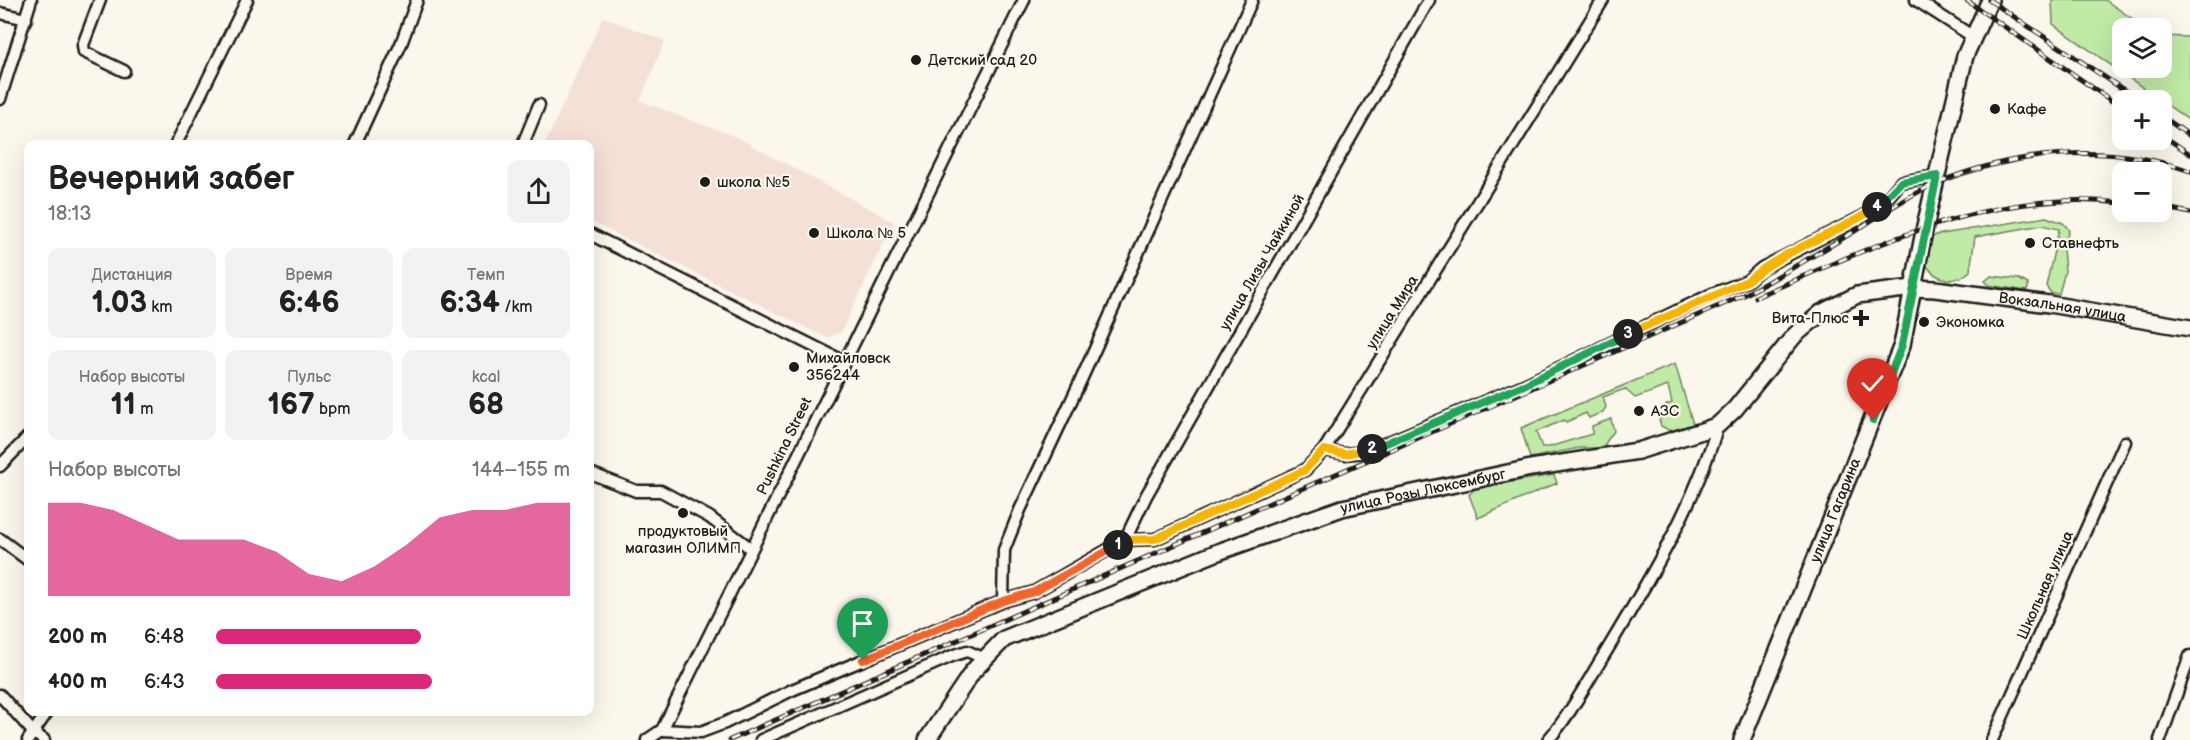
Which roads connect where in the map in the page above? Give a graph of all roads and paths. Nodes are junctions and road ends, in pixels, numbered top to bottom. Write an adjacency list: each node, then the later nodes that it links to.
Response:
1 (31, 0): 12 (street)
2 (100, 0): 14 (street)
3 (247, 0): 17 (street)
4 (417, 0): 18 (street)
5 (1024, 0): 25 (street, Pushkina Street)
6 (1252, 0): 36 (street)
7 (1429, 0): 33 (street, улица Лизы Чайкиной)
8 (1603, 0): 29 (street, улица Мира)
9 (1916, 0): 13 (street)
10 (1990, 0): 13 (main road, улица Гагарина)
11 (0, 13): 12 (street)
12 (26, 19): 15 (street)
13 (1972, 36): 20 (main road, улица Гагарина)
14 (124, 71)
15 (0, 99)
16 (539, 105): 19 (street)
17 (178, 140)
18 (358, 140)
19 (525, 140)
20 (1937, 176): 22 (main road, улица Гагарина); 29 (street)
21 (594, 236): 25 (street)
22 (1913, 288): 23 (main road, улица Розы Люксембург); 26 (main road, улица Розы Люксембург); 48 (main road, улица Гагарина)
23 (1935, 289): 24 (main road, Вокзальная улица)
24 (2190, 328)
25 (843, 361): 34 (street, Pushkina Street)
26 (1718, 424): 38 (main road, улица Розы Люксембург); 47 (street)
27 (24, 441): 30 (street)
28 (2125, 442): 49 (street, Школьная улица)
29 (1324, 450): 33 (street, улица Мира)
30 (0, 466)
31 (594, 475): 34 (street)
32 (0, 539): 35 (street)
33 (1125, 540): 36 (street)
34 (750, 548): 41 (street, Pushkina Street)
35 (24, 557)
36 (1003, 601): 41 (street)
37 (2190, 656): 50 (street)
38 (983, 658): 45 (street); 46 (main road, улица Розы Люксембург)
39 (0, 695): 42 (street)
40 (45, 716): 42 (street)
41 (662, 730): 44 (street)
42 (31, 736): 43 (street)
43 (44, 740)
44 (646, 740)
45 (761, 740)
46 (927, 740)
47 (1548, 740)
48 (1742, 740)
49 (1992, 740)
50 (2160, 740)

